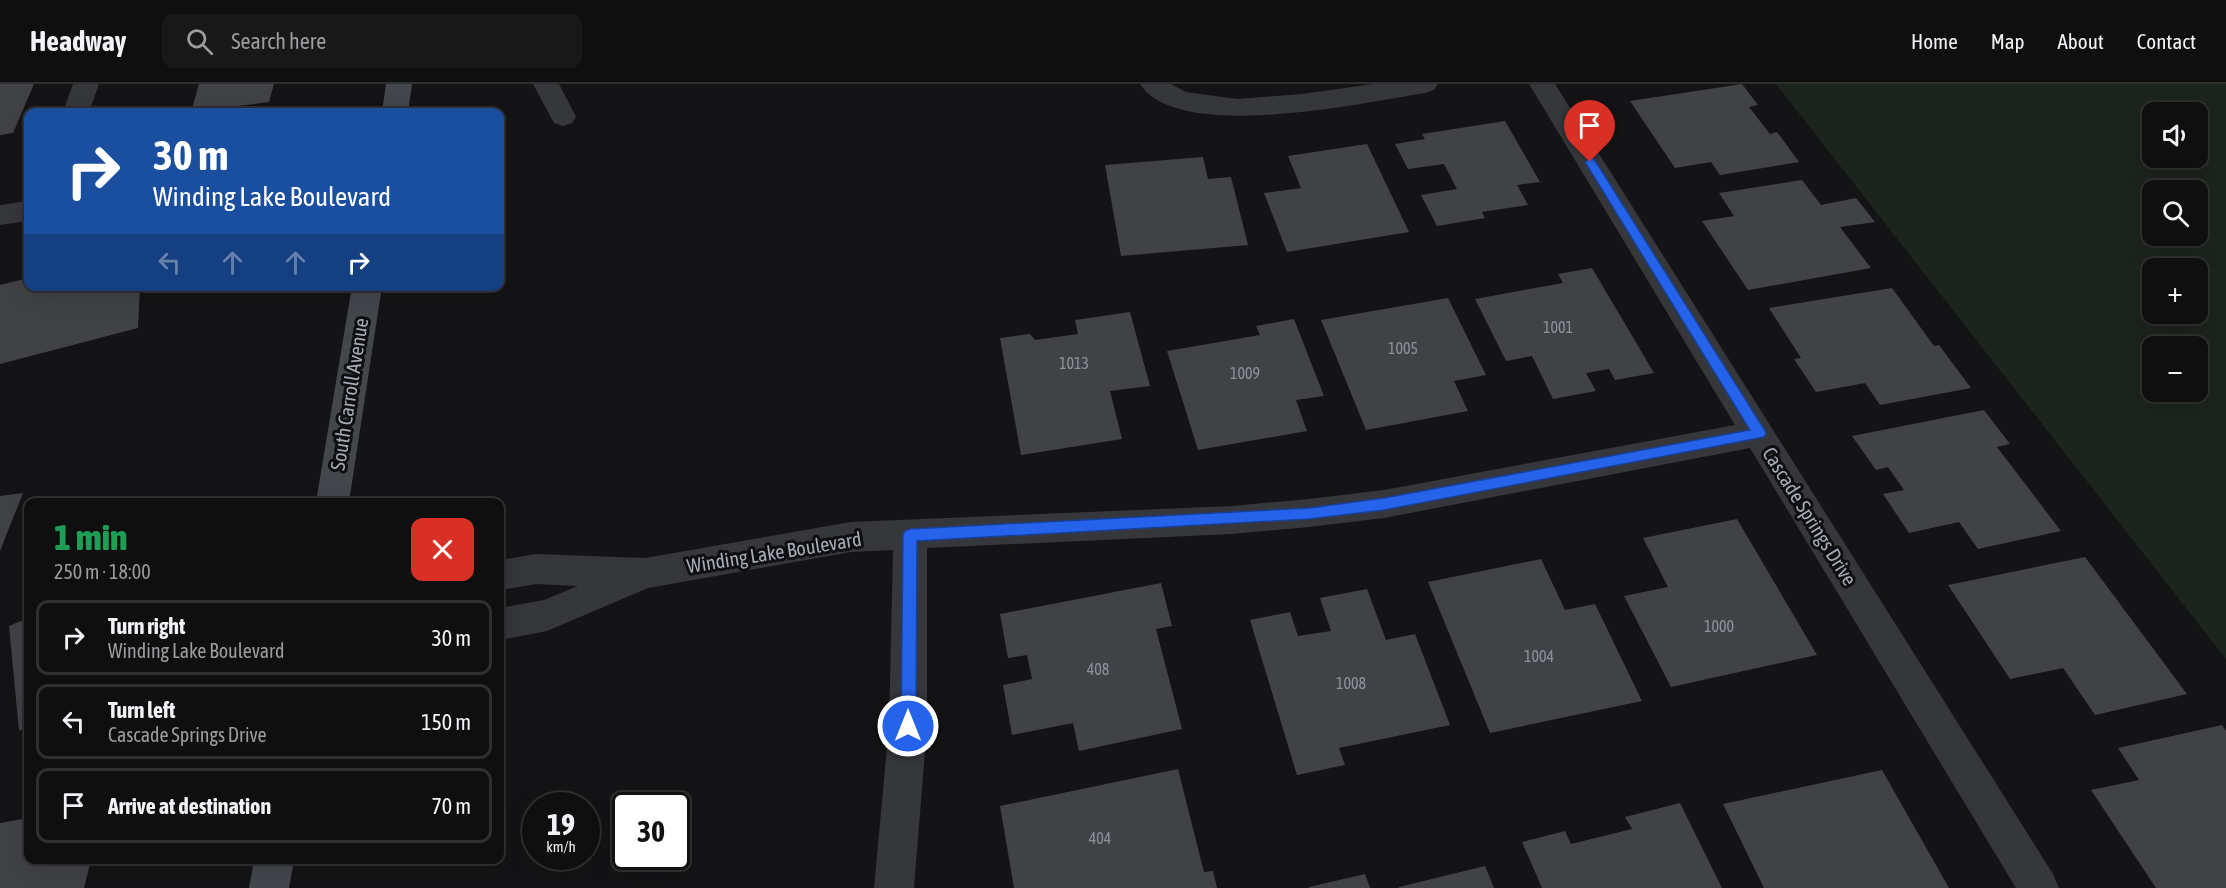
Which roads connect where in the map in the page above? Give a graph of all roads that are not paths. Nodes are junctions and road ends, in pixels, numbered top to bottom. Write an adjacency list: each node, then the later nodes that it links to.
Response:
1 (86, 84): 7 (street)
2 (399, 84): 8 (main road)
3 (546, 84): 9 (street)
4 (1154, 84): 5 (street)
5 (1425, 84)
6 (1542, 84): 13 (street, Cascade Springs Drive)
7 (77, 108)
8 (396, 108)
9 (562, 117)
10 (24, 212): 11 (street)
11 (0, 215)
12 (366, 291): 14 (main road, South Carroll Avenue)
13 (1760, 433): 15 (street, Winding Lake Boulevard); 22 (street, Cascade Springs Drive)
14 (333, 498)
15 (910, 535): 16 (street, Winding Lake Boulevard); 21 (street)
16 (645, 573): 17 (street, Winding Lake Boulevard); 18 (street, Winding Lake Boulevard)
17 (504, 574)
18 (504, 623)
19 (273, 864): 20 (main road)
20 (269, 888)
21 (894, 888)
22 (2039, 888)

